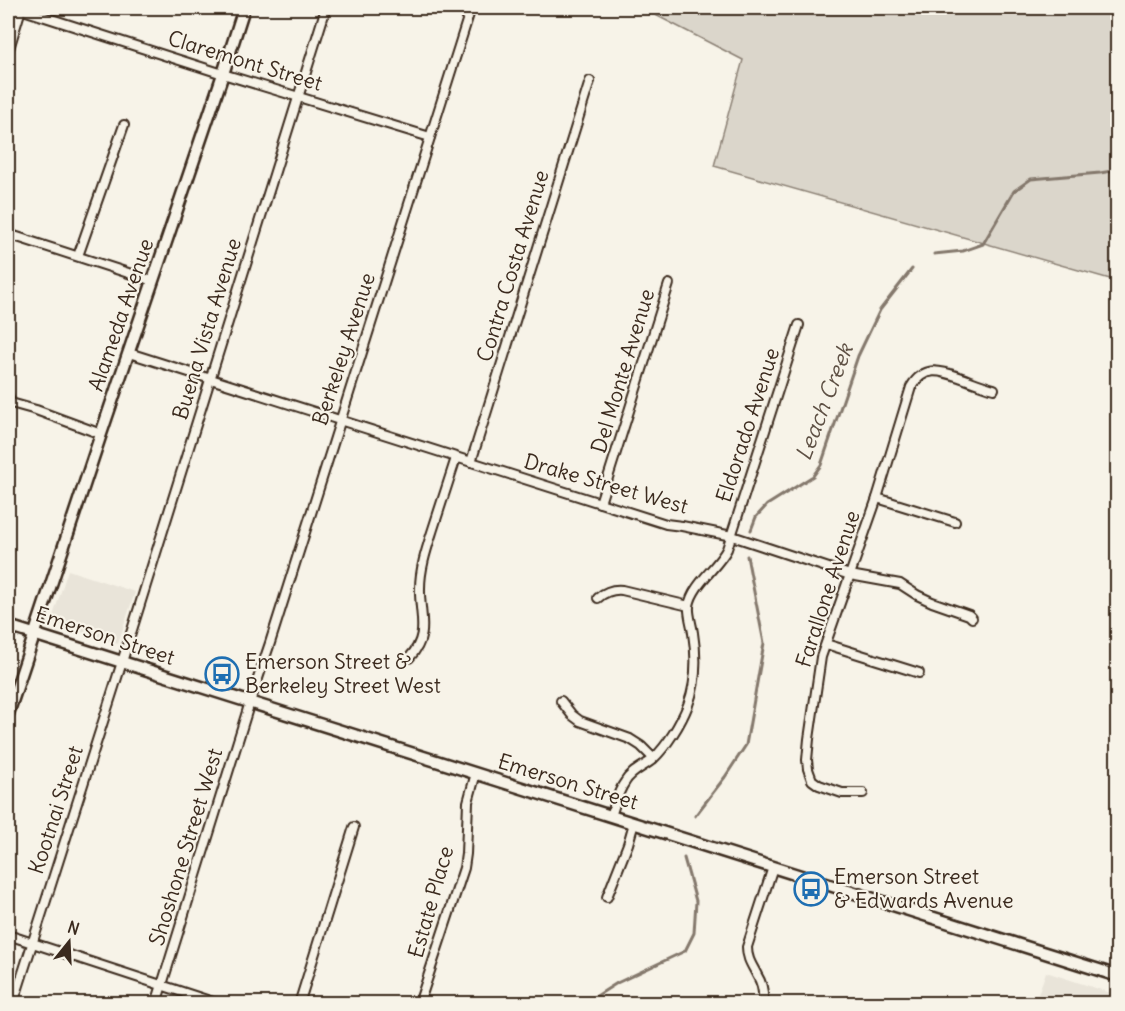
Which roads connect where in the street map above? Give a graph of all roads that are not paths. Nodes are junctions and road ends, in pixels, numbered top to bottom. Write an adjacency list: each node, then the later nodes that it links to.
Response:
1 (19, 8): 5 (street); 6 (street, Claremont Street)
2 (244, 8): 6 (main road, Alameda Avenue)
3 (326, 8): 8 (street, Buena Vista Avenue)
4 (471, 8): 10 (street, Berkeley Avenue)
5 (8, 52)
6 (223, 74): 8 (street, Claremont Street); 13 (main road, Alameda Avenue)
7 (590, 81): 23 (street, Contra Costa Avenue)
8 (298, 97): 10 (street, Claremont Street); 17 (street, Buena Vista Avenue)
9 (124, 124): 12 (street)
10 (430, 137): 20 (street, Berkeley Avenue)
11 (8, 234): 12 (street)
12 (78, 256): 13 (street)
13 (153, 281): 16 (main road, Alameda Avenue)
14 (669, 284): 25 (street, Del Monte Avenue)
15 (799, 325): 27 (street, Eldorado Avenue)
16 (129, 353): 17 (street); 21 (main road, Alameda Avenue)
17 (210, 378): 20 (street); 36 (street, Buena Vista Avenue)
18 (994, 389): 24 (street, Farallone Avenue)
19 (8, 395): 21 (street)
20 (340, 420): 22 (street); 39 (street, Berkeley Avenue)
21 (101, 434): 33 (main road, Alameda Avenue)
22 (456, 458): 23 (street, Drake Street West); 35 (street)
23 (471, 462): 25 (street, Drake Street West)
24 (877, 498): 26 (street, Farallone Avenue); 28 (street, Farallone Avenue)
25 (600, 503): 27 (street, Drake Street West)
26 (955, 522)
27 (732, 536): 28 (street, Drake Street West); 30 (street, Eldorado Avenue)
28 (850, 575): 31 (street, Drake Street West); 34 (street, Farallone Avenue)
29 (597, 598): 30 (street)
30 (689, 606): 41 (street)
31 (972, 618)
32 (8, 626): 33 (main road, Emerson Street)
33 (34, 634): 36 (main road, Emerson Street); 40 (main road, Alameda Avenue)
34 (826, 644): 37 (street); 43 (street, Farallone Avenue)
35 (409, 658)
36 (122, 662): 39 (main road, Emerson Street); 50 (street, Kootnai Street)
37 (919, 673)
38 (561, 701): 41 (street)
39 (250, 702): 42 (main road, Emerson Street); 52 (street, Shoshone Street West)
40 (8, 714)
41 (653, 758): 44 (street)
42 (476, 773): 44 (main road, Emerson Street); 57 (street, Estate Place)
43 (863, 794)
44 (611, 816): 45 (main road, Emerson Street)
45 (634, 823): 47 (main road, Emerson Street); 48 (street)
46 (354, 827): 56 (street)
47 (773, 867): 51 (main road, Emerson Street); 58 (street)
48 (607, 897)
49 (8, 935): 50 (street)
50 (32, 944): 52 (street); 53 (street, Kootnai Street)
51 (1118, 976)
52 (162, 986): 54 (street, Shoshone Street West); 55 (street)
53 (13, 1004)
54 (156, 1004)
55 (219, 1004)
56 (299, 1004)
57 (418, 1004)
58 (764, 1004)

